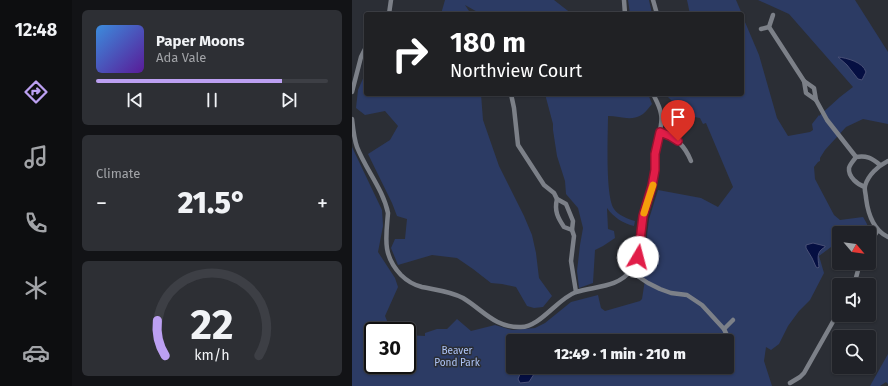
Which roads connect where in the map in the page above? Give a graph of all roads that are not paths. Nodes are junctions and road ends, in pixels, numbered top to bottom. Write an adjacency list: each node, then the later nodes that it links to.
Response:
1 (391, 0): 4 (street)
2 (624, 0): 5 (street)
3 (653, 0): 6 (street)
4 (389, 12)
5 (625, 12)
6 (656, 12)
7 (773, 15): 8 (street)
8 (769, 27): 9 (street); 11 (street)
9 (761, 29)
10 (364, 51): 12 (street)
11 (804, 81): 15 (street); 15 (street)
12 (352, 92)
13 (511, 96): 23 (street)
14 (654, 96): 17 (street)
15 (816, 100): 18 (street)
16 (352, 119): 29 (street)
17 (660, 132): 19 (street); 28 (street)
18 (856, 157): 21 (street); 22 (street)
19 (691, 161)
20 (888, 161): 21 (street)
21 (880, 165): 22 (street)
22 (865, 187): 25 (street)
23 (557, 199): 24 (street); 24 (street)
24 (572, 230): 29 (street)
25 (878, 230): 26 (street); 27 (street)
26 (876, 233)
27 (888, 237)
28 (630, 271): 29 (street); 32 (street)
29 (576, 292)
30 (733, 320): 32 (street)
31 (833, 322): 34 (street)
32 (724, 329): 33 (street)
33 (726, 334)
34 (790, 383)

